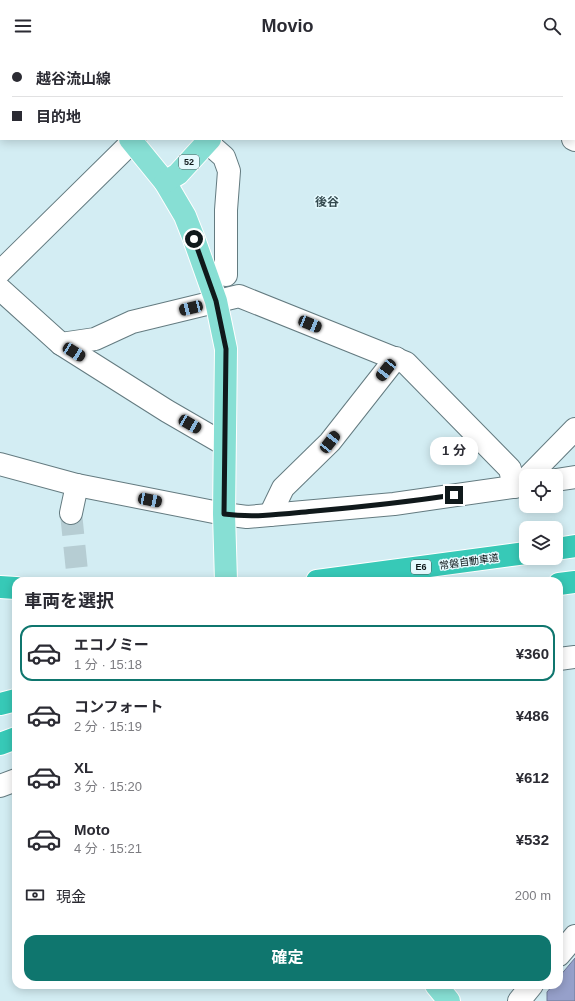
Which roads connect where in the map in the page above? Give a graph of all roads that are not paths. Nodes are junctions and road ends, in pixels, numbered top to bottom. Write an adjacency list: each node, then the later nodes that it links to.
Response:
1 (132, 140): 3 (main road); 4 (street)
2 (209, 141): 3 (main road, 52); 5 (street)
3 (165, 182): 7 (main road)
4 (0, 272)
5 (226, 275)
6 (0, 289): 8 (street)
7 (216, 301): 8 (street); 9 (street); 11 (main road)
8 (61, 344): 11 (street)
9 (396, 358): 15 (street); 21 (street)
10 (575, 430): 13 (street)
11 (224, 444): 20 (main road)
12 (0, 464): 18 (street)
13 (537, 469)
14 (575, 477): 16 (street)
15 (519, 479)
16 (563, 479)
17 (519, 484): 21 (street)
18 (77, 485): 19 (street); 20 (street)
19 (71, 513)
20 (224, 514): 21 (street); 25 (main road)
21 (270, 515)
22 (575, 546): 23 (highway)
23 (563, 548)
24 (519, 554): 26 (highway, 常磐自動車道 / E6)
25 (226, 577)
26 (347, 577)
27 (575, 582): 28 (highway)
28 (563, 584)
29 (0, 587): 30 (highway)
30 (12, 588)
31 (575, 657): 32 (street)
32 (563, 658)
33 (12, 701): 34 (highway)
34 (0, 704)
35 (12, 740): 36 (highway)
36 (0, 744)
37 (12, 782): 38 (street)
38 (0, 786)
39 (575, 936): 40 (street)
40 (563, 950)
41 (439, 989): 43 (main road)
42 (529, 989): 44 (street)
43 (449, 1001)
44 (519, 1001)

